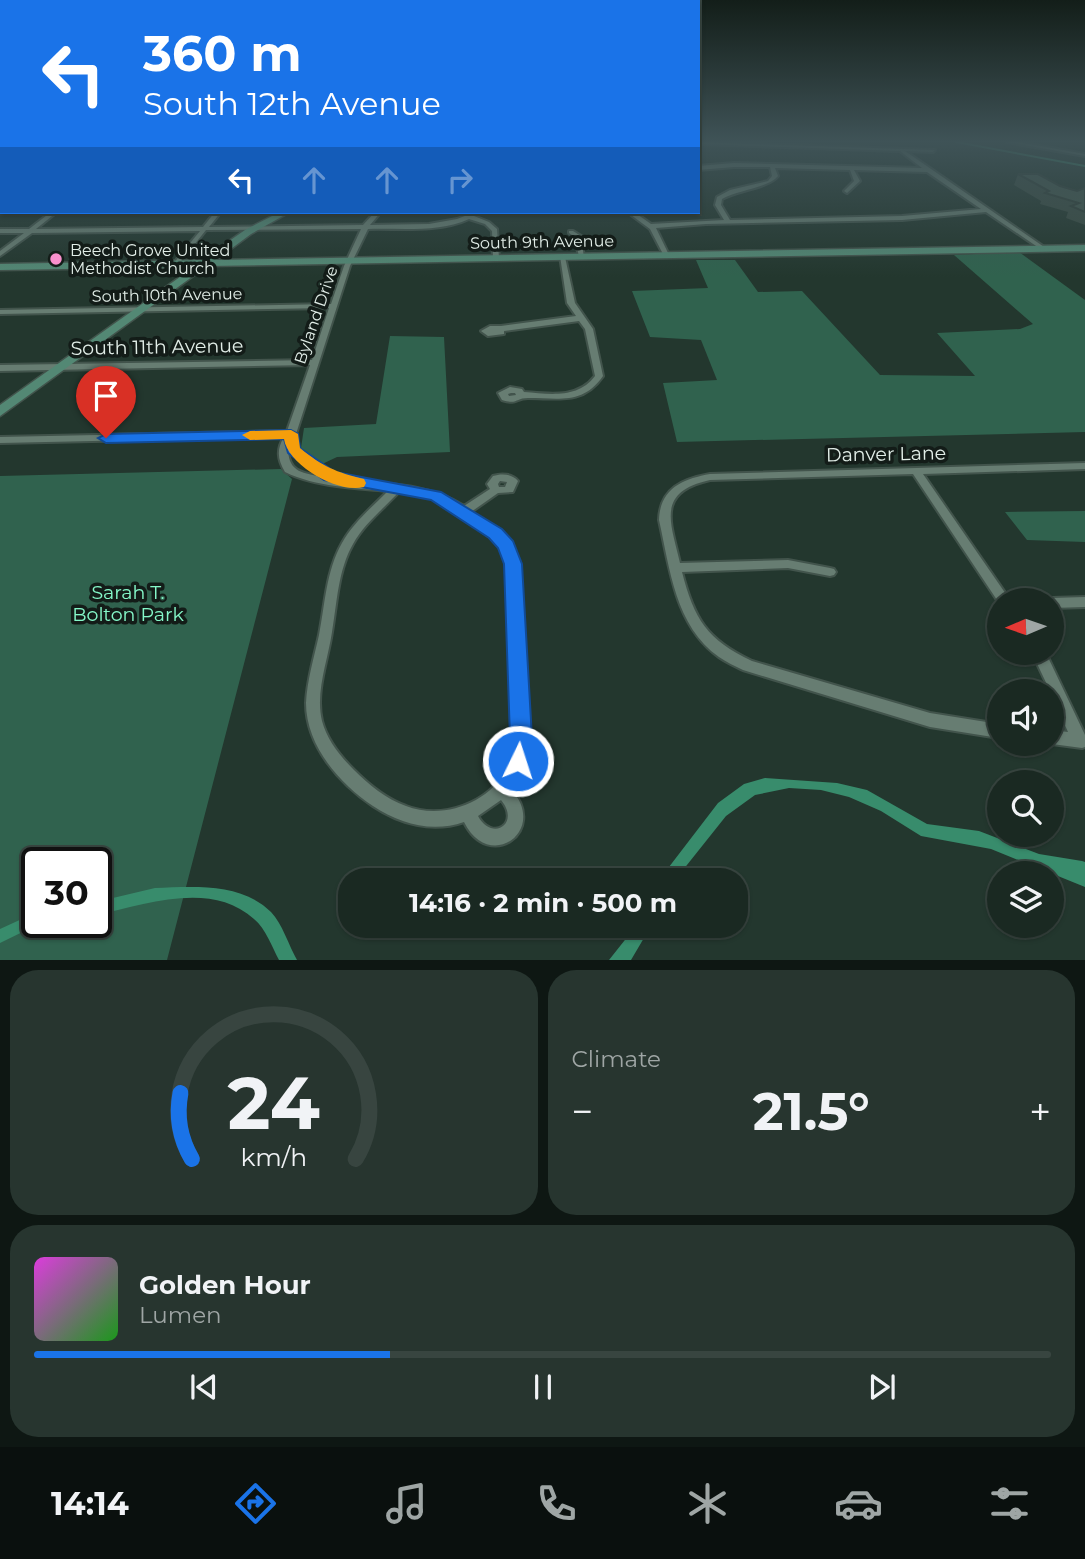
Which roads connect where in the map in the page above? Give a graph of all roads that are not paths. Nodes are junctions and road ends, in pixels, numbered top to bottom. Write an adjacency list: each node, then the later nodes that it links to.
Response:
1 (750, 187): 13 (street)
2 (851, 187): 4 (street)
3 (953, 187): 5 (street)
4 (846, 191)
5 (988, 210): 13 (street); 22 (street)
6 (51, 214): 19 (street)
7 (216, 214): 16 (street)
8 (282, 214): 15 (street)
9 (375, 214): 17 (street, Byland Drive)
10 (475, 214): 12 (street)
11 (633, 214): 14 (street)
12 (470, 217): 17 (street); 27 (street)
13 (729, 221): 14 (street)
14 (651, 226): 24 (street)
15 (256, 227): 16 (street); 17 (street); 29 (street)
16 (204, 228): 19 (street); 30 (street)
17 (366, 228): 28 (street, Byland Drive)
18 (0, 231): 19 (street)
19 (30, 231): 23 (street)
20 (571, 232): 26 (street)
21 (1085, 248): 22 (street, South 9th Avenue)
22 (1044, 249): 24 (street, South 9th Avenue)
23 (0, 254)
24 (666, 255): 26 (street, South 9th Avenue)
25 (556, 257): 26 (street, South 9th Avenue); 27 (street, South 9th Avenue); 35 (street)
26 (582, 257)
27 (496, 258): 28 (street, South 9th Avenue)
28 (352, 261): 29 (street, South 9th Avenue); 32 (street, Byland Drive)
29 (205, 263): 30 (street, South 9th Avenue); 33 (street)
30 (176, 264): 31 (street, South 9th Avenue)
31 (0, 267)
32 (334, 306): 33 (street, South 10th Avenue); 37 (street, Byland Drive)
33 (142, 309): 34 (street, South 10th Avenue); 38 (street)
34 (0, 312)
35 (581, 318): 36 (street); 40 (street)
36 (499, 329)
37 (315, 362): 38 (street, South 11th Avenue); 42 (street, Byland Drive)
38 (62, 367): 39 (street, South 11th Avenue); 41 (street)
39 (0, 368)
40 (521, 395)
41 (0, 412)
42 (291, 434): 43 (street); 46 (street); 46 (street, Byland Drive)
43 (0, 440)
44 (1085, 466): 45 (street, Danver Lane)
45 (916, 471): 50 (street, Danver Lane); 52 (street)
46 (341, 481): 47 (street)
47 (396, 489): 49 (street); 60 (street)
48 (496, 490): 49 (street)
49 (463, 512): 59 (street)
50 (676, 568): 51 (street); 56 (street)
51 (830, 572)
52 (996, 588)
53 (1085, 601): 54 (street)
54 (1064, 602)
55 (1045, 665): 58 (street)
56 (987, 729)
57 (1064, 739): 58 (street)
58 (1082, 741)
59 (502, 790): 60 (street); 60 (street)
60 (468, 813)

